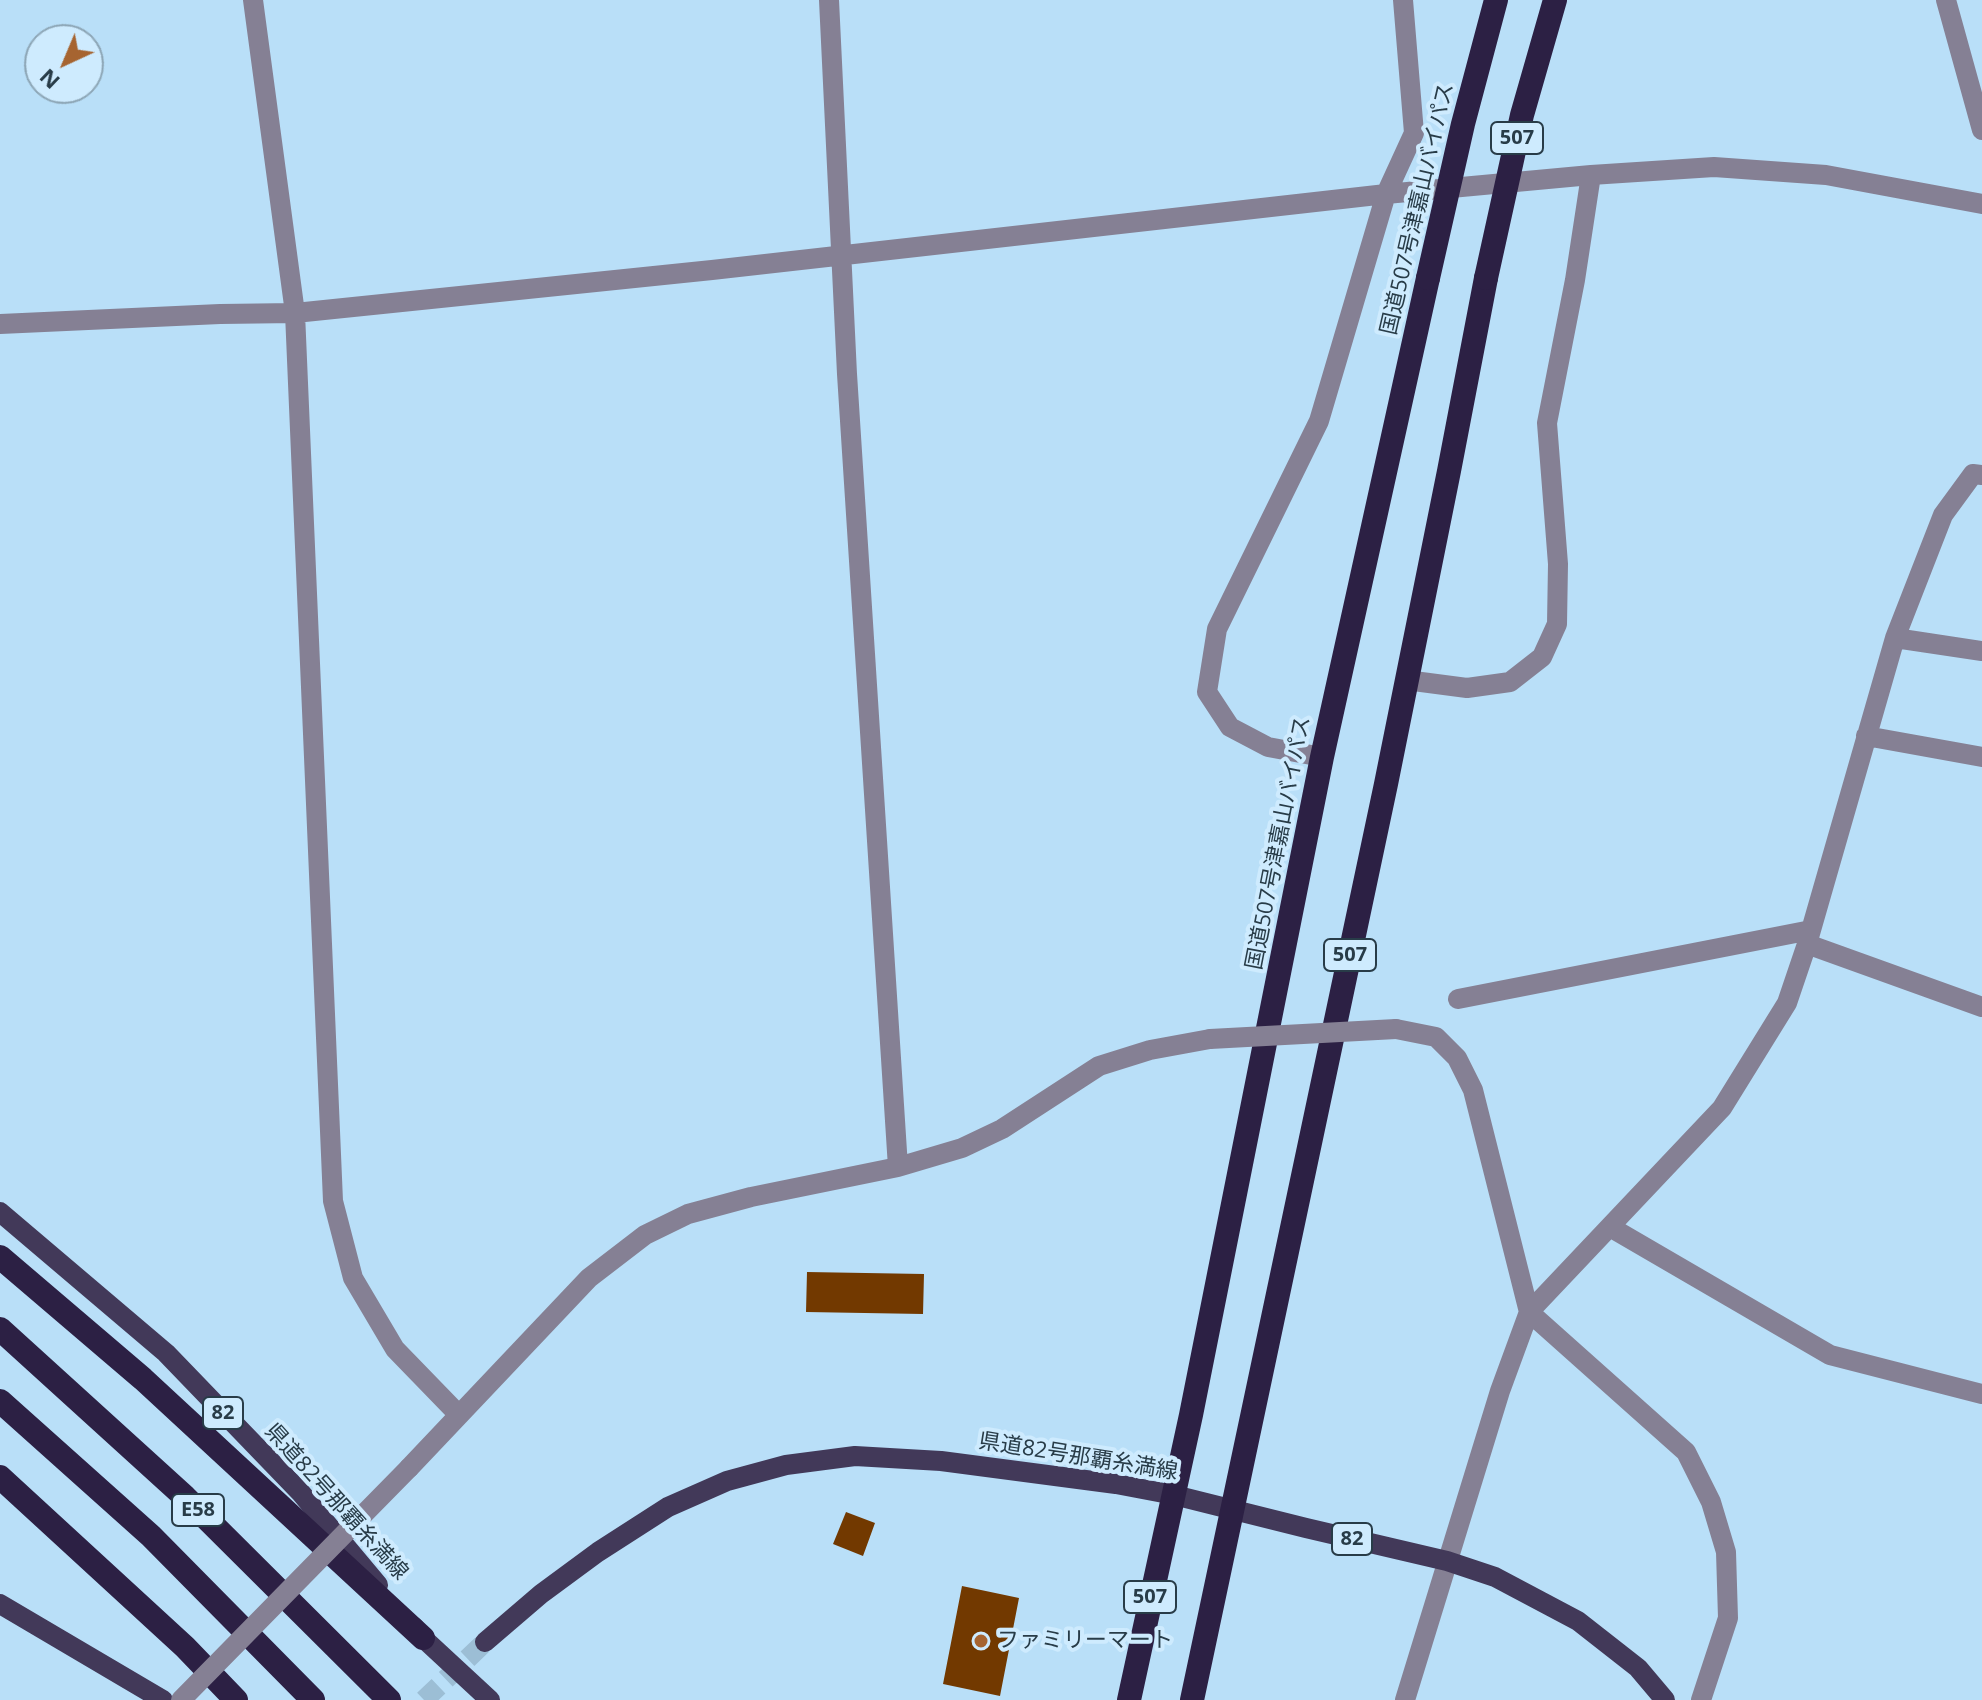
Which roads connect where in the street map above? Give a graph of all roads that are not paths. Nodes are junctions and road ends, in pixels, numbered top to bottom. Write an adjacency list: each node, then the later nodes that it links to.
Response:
1 (253, 0): 12 (street)
2 (829, 0): 11 (street)
3 (1403, 0): 9 (street)
4 (1496, 0): 19 (highway, 国道507号津嘉山バイパス / 507, bridge)
5 (1555, 0): 17 (highway, 507, bridge)
6 (1946, 0): 7 (street)
7 (1982, 130)
8 (1591, 175): 9 (street); 10 (street); 17 (street)
9 (1386, 194): 11 (street); 19 (street)
10 (1982, 204)
11 (842, 255): 12 (street); 24 (street)
12 (295, 313): 13 (street); 32 (street)
13 (0, 324)
14 (1982, 475): 15 (street)
15 (1895, 638): 16 (street); 18 (street)
16 (1982, 651)
17 (1406, 680): 35 (highway, 507)
18 (1866, 736): 20 (street); 21 (street)
19 (1322, 757): 34 (highway, 国道507号津嘉山バイパス / 507)
20 (1982, 757)
21 (1809, 937): 22 (street); 23 (street); 26 (street)
22 (1458, 999)
23 (1982, 1007)
24 (898, 1167): 28 (street, bridge); 32 (street)
25 (0, 1212): 38 (main road, 県道82号那覇糸満線 / 82)
26 (1610, 1227): 28 (street); 30 (street)
27 (0, 1257): 38 (highway)
28 (1529, 1312): 36 (street); 50 (street)
29 (0, 1329): 44 (highway, E58)
30 (1982, 1394)
31 (0, 1401): 43 (highway, E58)
32 (459, 1415): 41 (street, bridge)
33 (0, 1477): 42 (highway)
34 (1174, 1495): 35 (main road, 県道82号那覇糸満線 / 82); 39 (main road, 県道82号那覇糸満線 / 82); 46 (highway, 国道507号津嘉山バイパス / 507)
35 (1233, 1510): 36 (main road, 県道82号那覇糸満線 / 82); 47 (highway, 507)
36 (1447, 1561): 48 (street); 49 (main road, 県道82号那覇糸満線 / 82)
37 (0, 1604): 40 (main road)
38 (423, 1638): 45 (main road, 県道82号那覇糸満線 / 82)
39 (485, 1642)
40 (163, 1700)
41 (181, 1700)
42 (236, 1700)
43 (313, 1700)
44 (389, 1700)
45 (490, 1700)
46 (1129, 1700)
47 (1192, 1700)
48 (1405, 1700)
49 (1665, 1700)
50 (1701, 1700)

